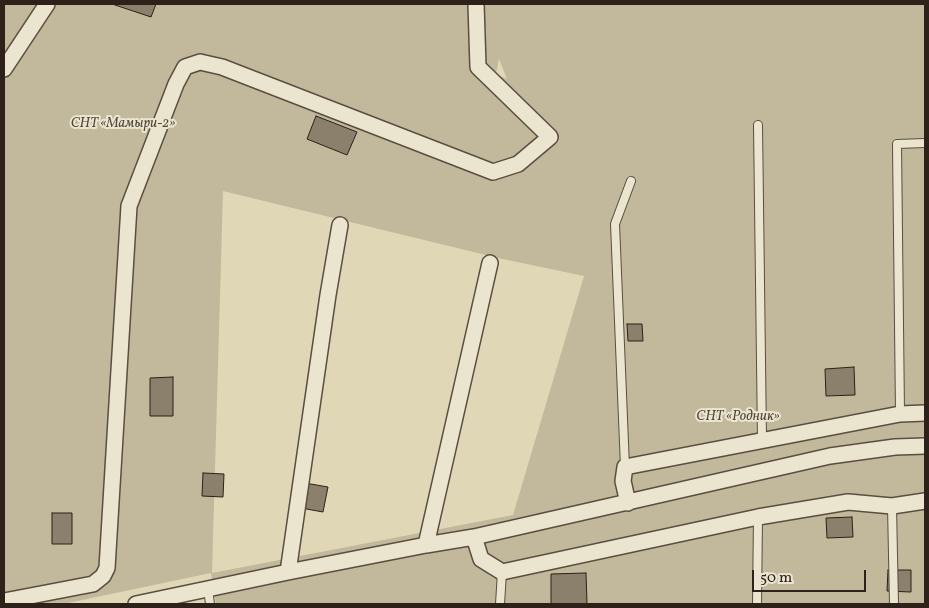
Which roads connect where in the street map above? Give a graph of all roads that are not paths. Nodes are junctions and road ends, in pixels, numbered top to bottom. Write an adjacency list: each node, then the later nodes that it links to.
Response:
1 (47, 4): 3 (street)
2 (476, 4): 23 (street)
3 (4, 69)
4 (758, 125): 11 (lane)
5 (925, 143): 10 (lane)
6 (631, 181): 13 (lane)
7 (340, 225): 20 (street)
8 (490, 263): 19 (street)
9 (925, 413): 10 (street)
10 (900, 414): 11 (street)
11 (762, 440): 13 (street)
12 (925, 446): 15 (street)
13 (625, 468): 15 (street)
14 (925, 501): 16 (street)
15 (628, 503): 18 (street)
16 (892, 506): 17 (street); 27 (lane)
17 (758, 517): 21 (street); 26 (lane)
18 (474, 537): 19 (street); 21 (street)
19 (426, 545): 20 (street)
20 (288, 572): 22 (street)
21 (502, 572): 25 (lane)
22 (209, 597): 24 (street)
23 (4, 601)
24 (143, 603)
25 (500, 604)
26 (757, 604)
27 (894, 604)

